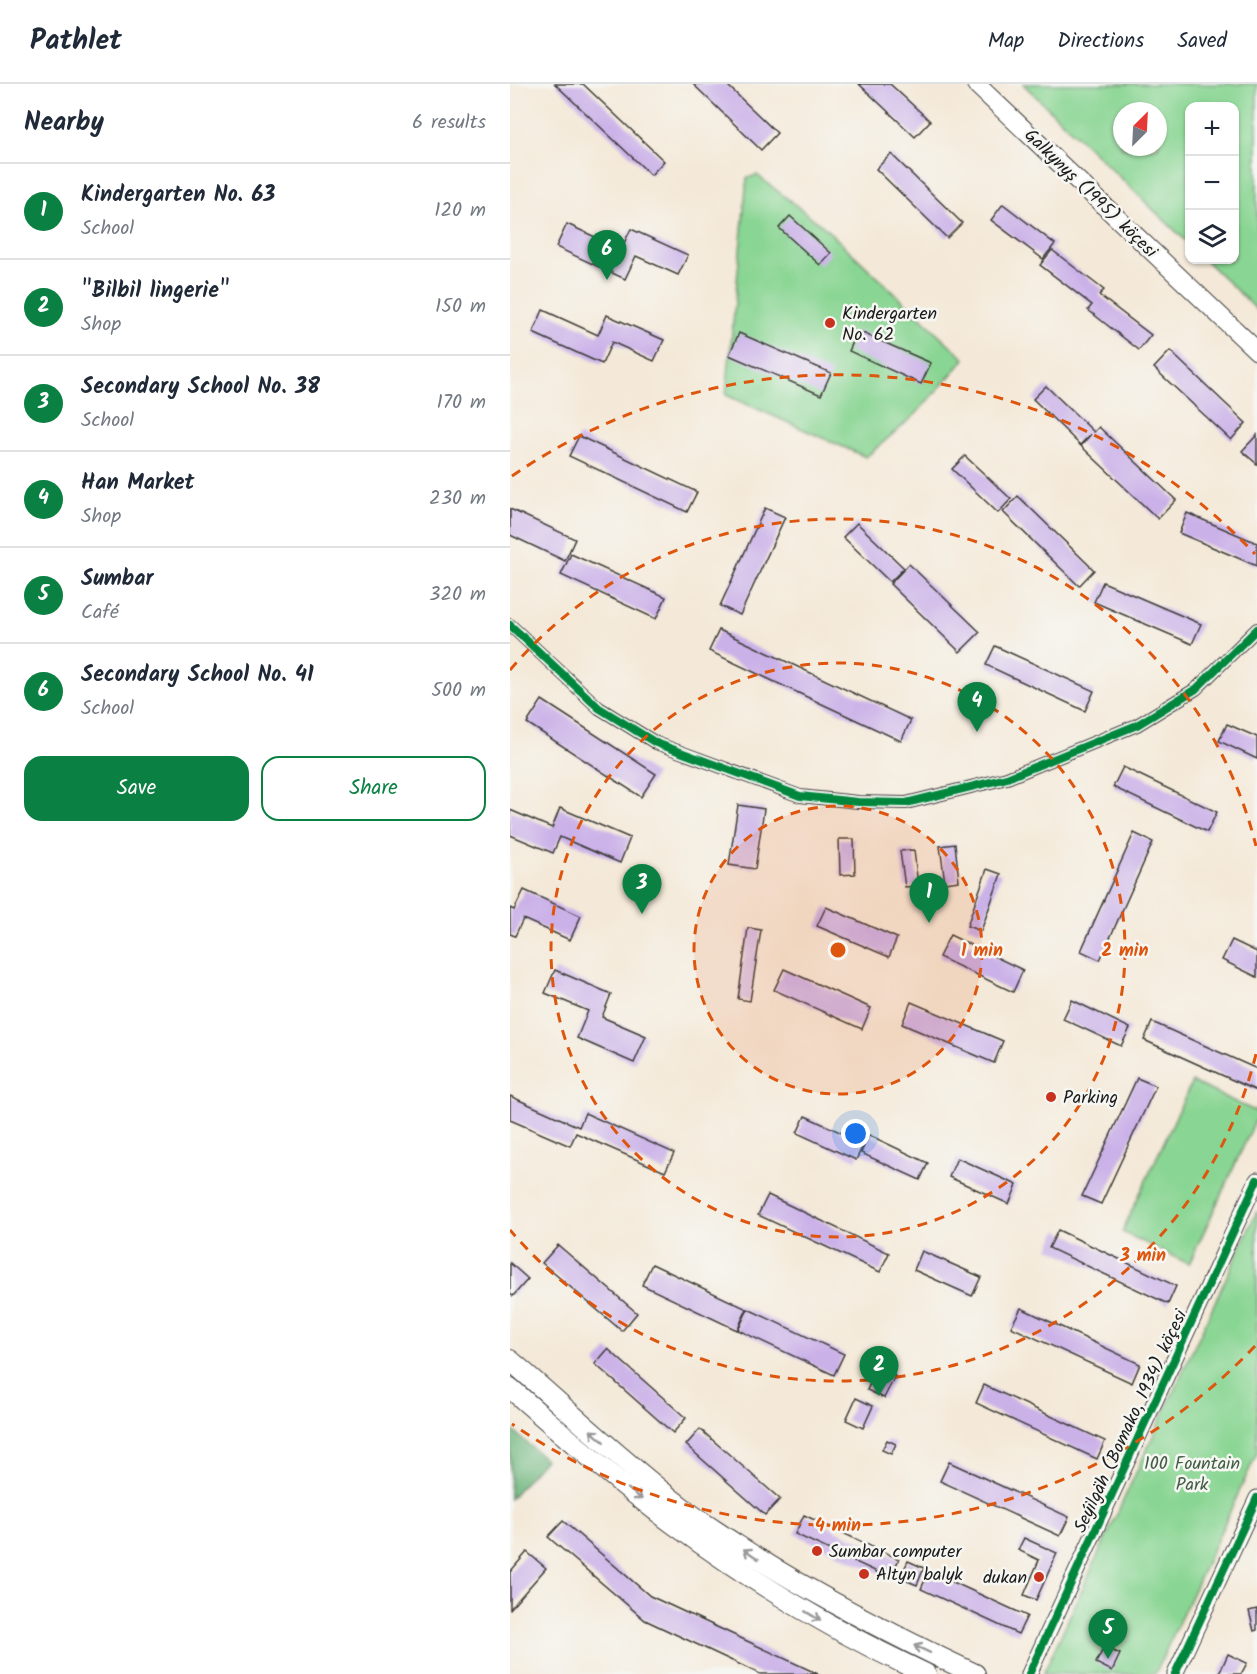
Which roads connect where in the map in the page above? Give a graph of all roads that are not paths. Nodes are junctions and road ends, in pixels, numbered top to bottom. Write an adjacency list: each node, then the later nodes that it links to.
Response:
1 (976, 84): 4 (main road, Galkynyş (1995) köçesi)
2 (988, 84): 3 (main road, Galkynyş (1995) köçesi)
3 (1257, 339)
4 (1257, 351)
5 (510, 625): 6 (street)
6 (1257, 629)
7 (1257, 1180): 13 (street, Seýilgäh (Bomako, 1934) köçesi)
8 (510, 1360): 12 (main road, one-way to 8)
9 (510, 1388): 11 (main road, one-way to 11)
10 (1257, 1498): 14 (street)
11 (926, 1674)
12 (975, 1674)
13 (1029, 1674)
14 (1175, 1674)

